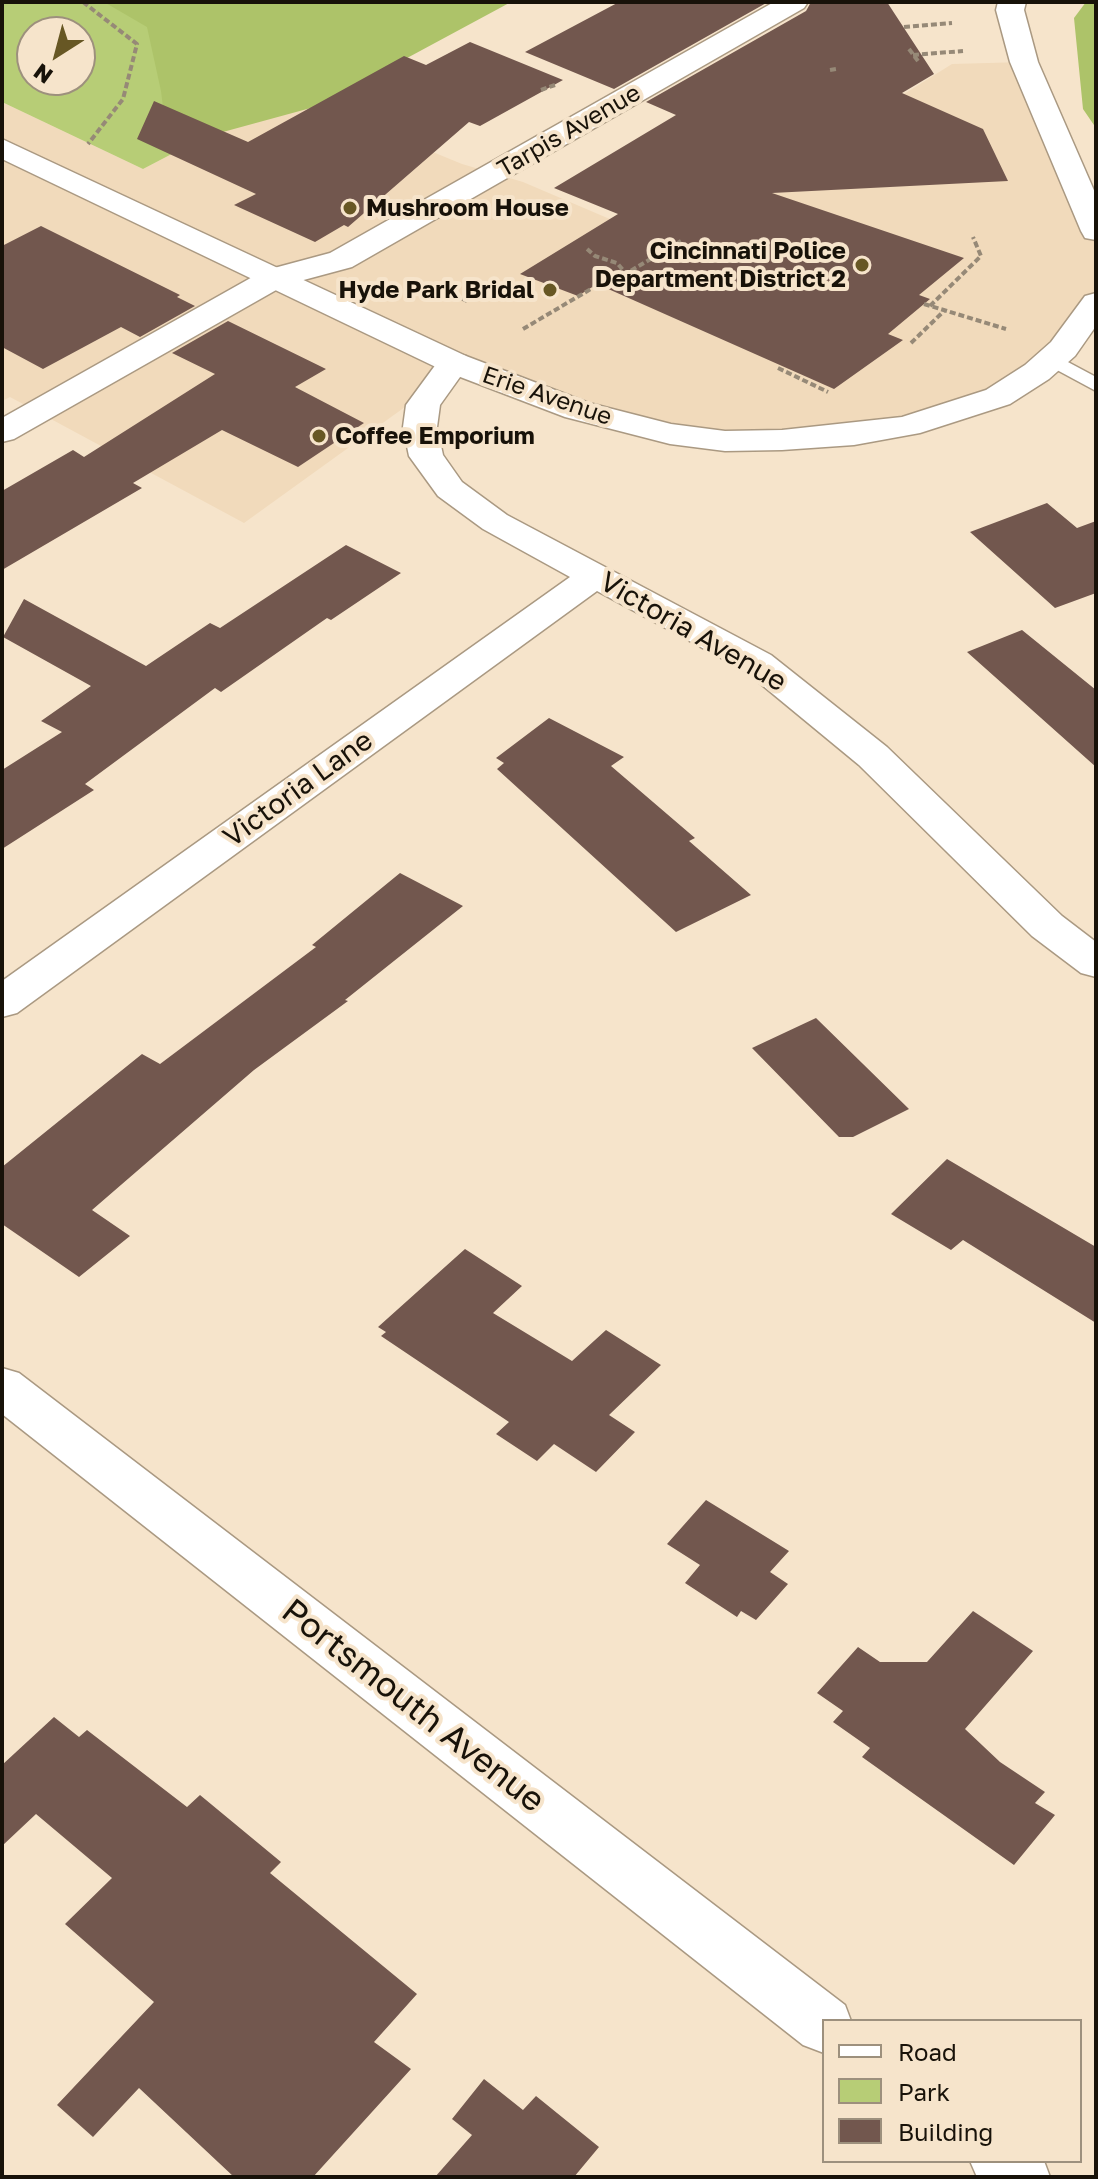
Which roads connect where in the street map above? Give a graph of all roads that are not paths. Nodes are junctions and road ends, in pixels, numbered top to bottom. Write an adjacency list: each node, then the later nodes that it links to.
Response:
1 (794, 2): 5 (street, Tarpis Avenue)
2 (1012, 2): 4 (street)
3 (2, 148): 5 (street, Erie Avenue)
4 (1096, 231)
5 (274, 278): 8 (street, Erie Avenue); 10 (street, Tarpis Avenue)
6 (1096, 303): 7 (street, Erie Avenue)
7 (1051, 359): 8 (street, Erie Avenue); 9 (lane)
8 (454, 363): 11 (street, Victoria Avenue)
9 (1096, 385)
10 (2, 432)
11 (595, 576): 12 (street, Victoria Avenue); 13 (street, Victoria Lane)
12 (1096, 963)
13 (2, 1002)
14 (2, 1387): 15 (street, Portsmouth Avenue)
15 (822, 2023)
16 (1002, 2163): 17 (street)
17 (1020, 2177)

